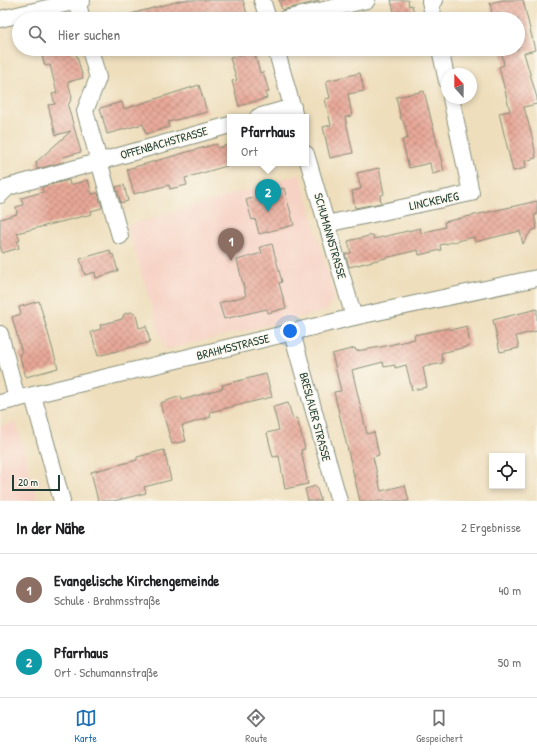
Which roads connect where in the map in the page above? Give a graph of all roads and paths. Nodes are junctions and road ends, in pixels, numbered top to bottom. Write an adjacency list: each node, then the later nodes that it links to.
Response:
1 (262, 0): 7 (street)
2 (367, 0): 8 (street)
3 (431, 0): 9 (street)
4 (79, 1): 5 (street); 6 (street)
5 (31, 12)
6 (81, 12)
7 (266, 12)
8 (315, 12)
9 (433, 12)
10 (12, 16): 11 (street)
11 (0, 19)
12 (92, 56): 20 (street)
13 (278, 56): 17 (street)
14 (442, 56): 15 (street)
15 (444, 68)
16 (452, 104): 23 (street, LINCKEWEG)
17 (294, 112): 18 (street)
18 (280, 114)
19 (227, 126): 20 (street, OFFENBACHSTRASSE)
20 (99, 162): 22 (street, OFFENBACHSTRASSE); 24 (street)
21 (309, 164): 23 (street, SCHUMANNSTRASSE)
22 (0, 195)
23 (326, 224): 26 (street, SCHUMANNSTRASSE)
24 (120, 236)
25 (537, 278): 26 (street, BRAHMSSTRASSE)
26 (354, 317): 27 (street, BRAHMSSTRASSE)
27 (292, 333): 29 (street, BRAHMSSTRASSE); 33 (street, BRESLAUER STRASSE)
28 (0, 334): 30 (street)
29 (33, 396): 30 (street, BRAHMSSTRASSE); 32 (street)
30 (17, 399): 31 (street, BRAHMSSTRASSE)
31 (0, 403)
32 (62, 501)
33 (339, 501)

